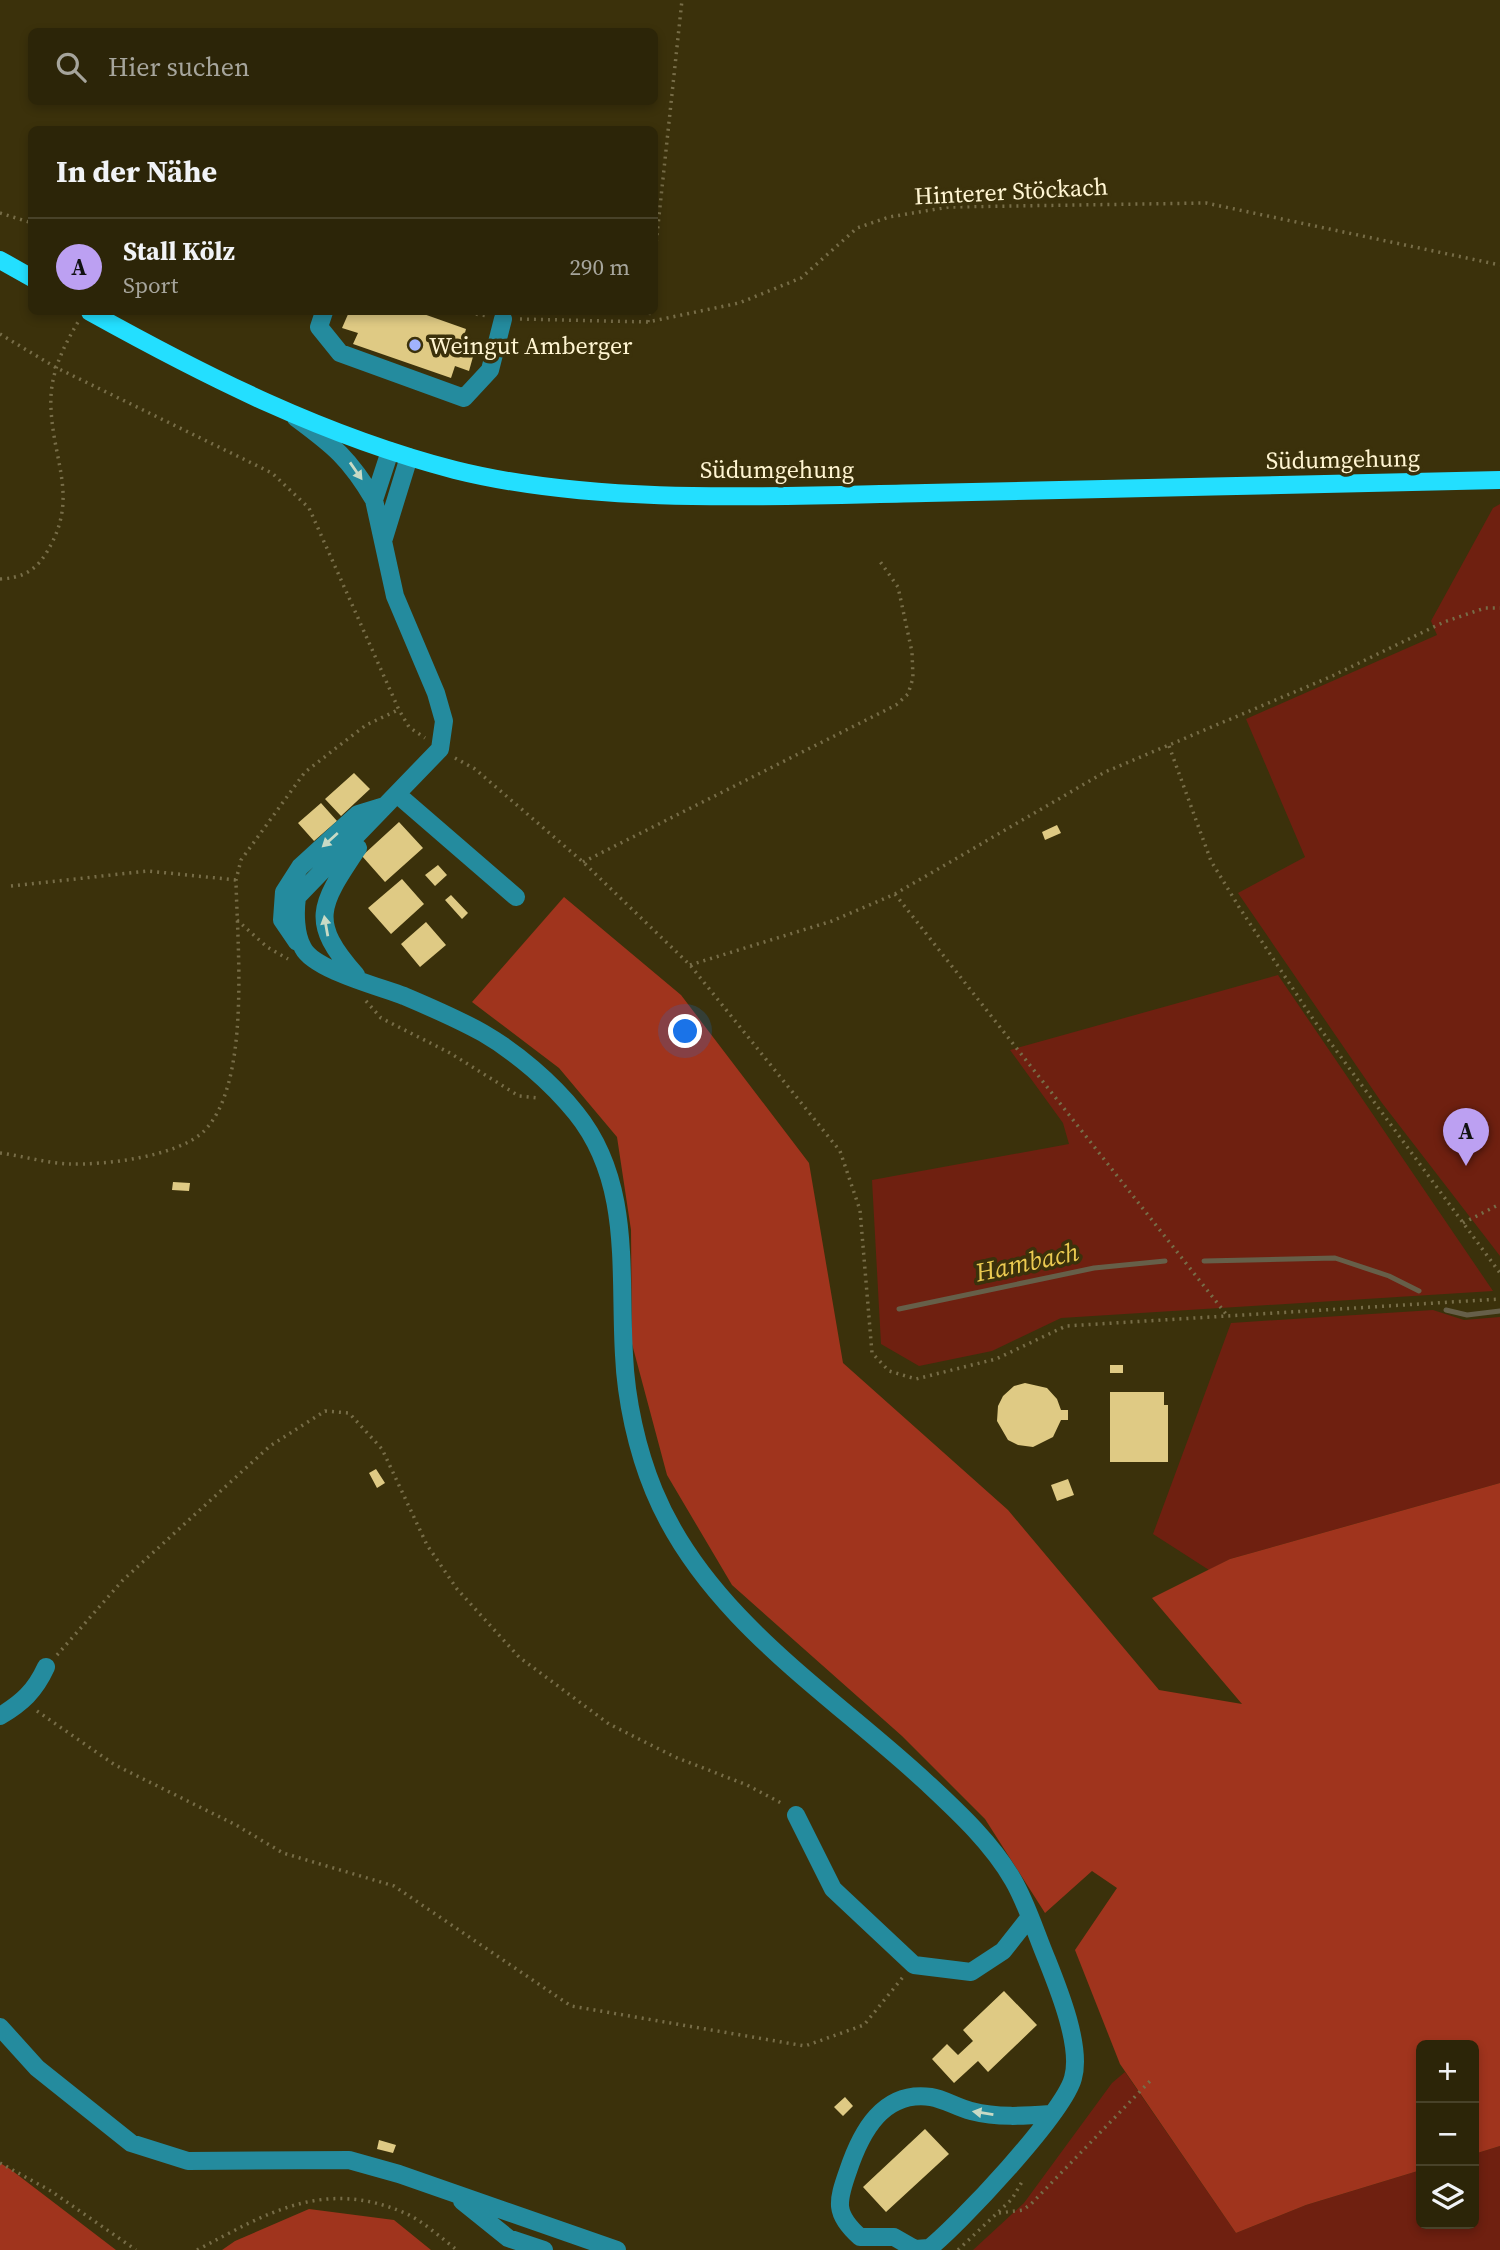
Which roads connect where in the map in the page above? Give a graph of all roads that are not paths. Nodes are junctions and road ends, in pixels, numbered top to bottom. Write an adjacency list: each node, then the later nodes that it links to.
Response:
1 (0, 260): 2 (main road)
2 (28, 276)
3 (95, 315): 6 (main road, Südumgehung)
4 (323, 315): 5 (street)
5 (503, 319)
6 (293, 416): 7 (main road, Südumgehung); 10 (street, one-way to 10)
7 (390, 451): 8 (main road, Südumgehung); 10 (street)
8 (409, 457): 9 (main road, Südumgehung); 11 (street)
9 (1500, 480)
10 (374, 500): 11 (street)
11 (382, 548): 12 (street)
12 (392, 800): 13 (street); 15 (street, one-way to 12); 15 (street)
13 (516, 897)
14 (359, 962): 15 (street)
15 (362, 981): 19 (street)
16 (46, 1667): 17 (street)
17 (0, 1716)
18 (796, 1815): 19 (street)
19 (1030, 1918): 21 (street)
20 (0, 2027): 22 (street)
21 (1051, 2114): 23 (street); 23 (street, one-way to 23)
22 (451, 2192): 24 (street); 25 (street)
23 (928, 2249)
24 (544, 2250)
25 (617, 2250)

